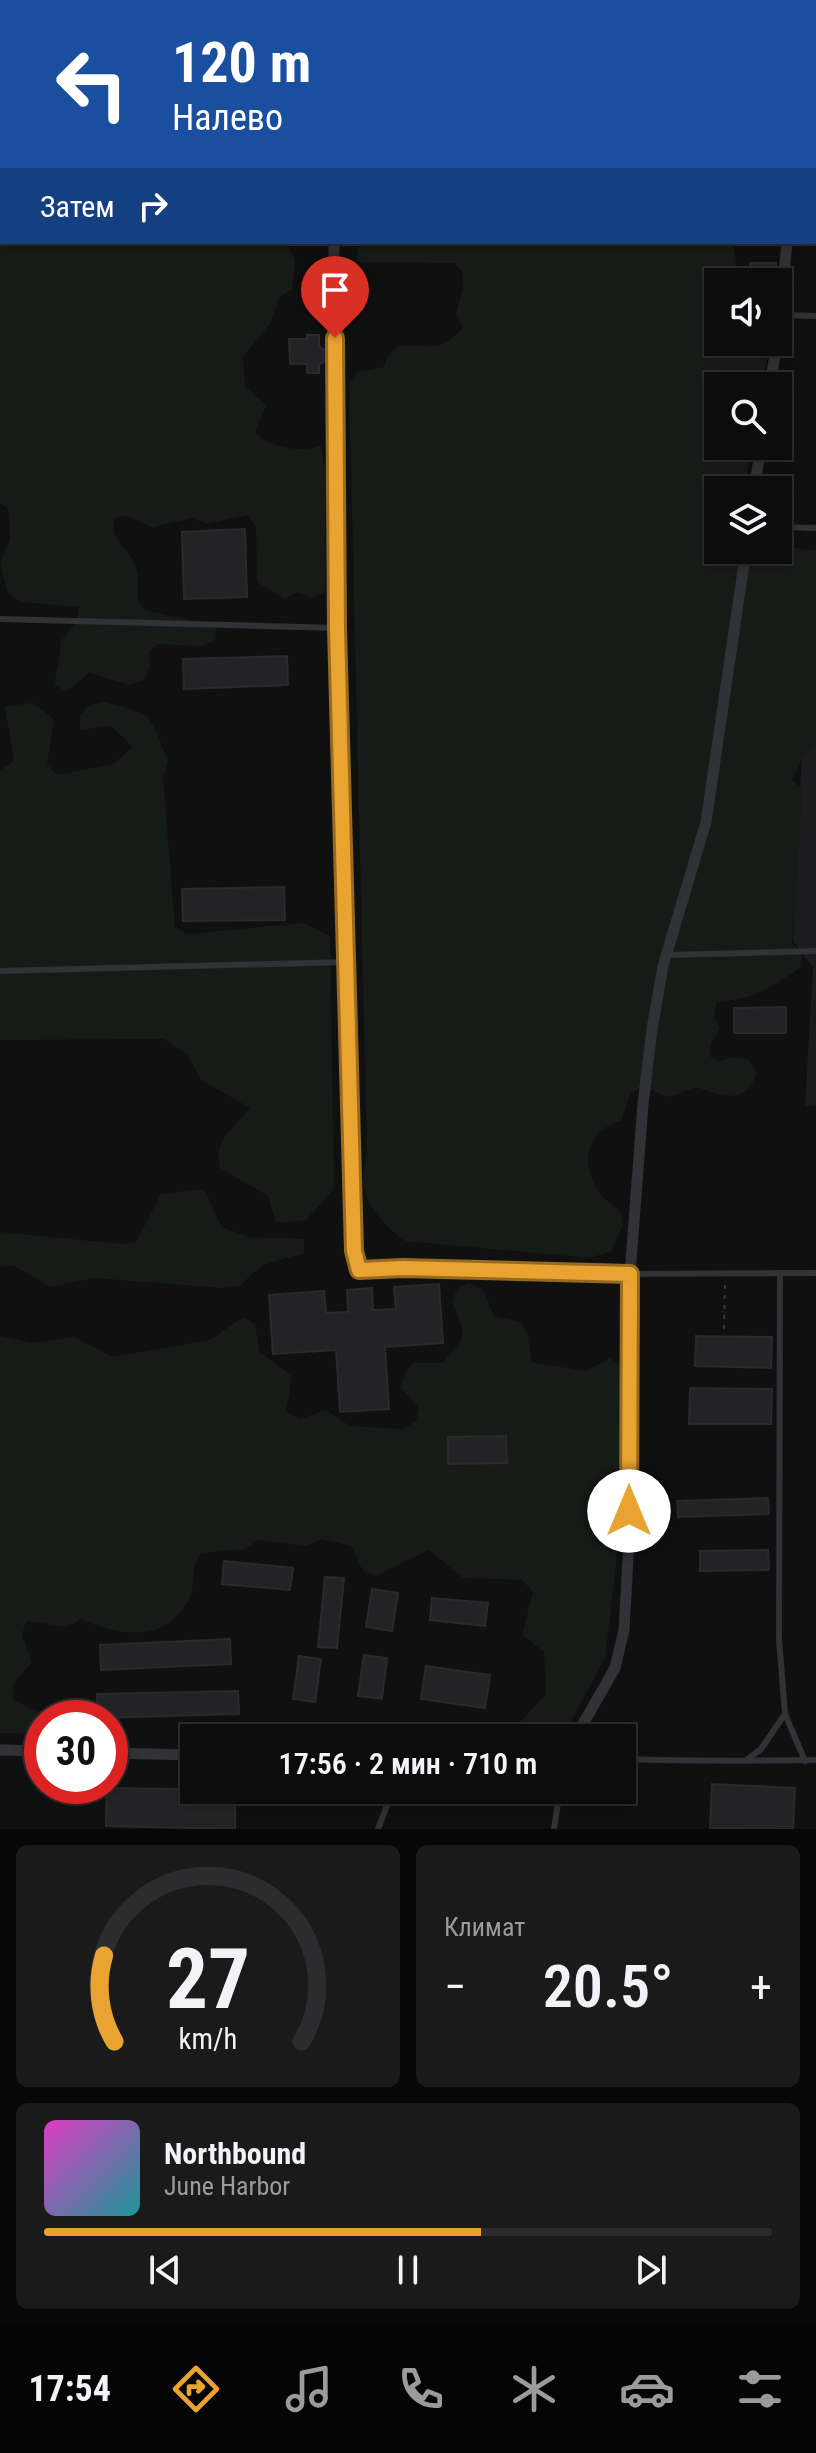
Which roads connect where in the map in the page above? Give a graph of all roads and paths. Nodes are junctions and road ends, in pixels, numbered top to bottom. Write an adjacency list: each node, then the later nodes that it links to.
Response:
1 (334, 244): 10 (street)
2 (787, 244): 3 (street)
3 (785, 268)
4 (792, 315): 5 (lane)
5 (816, 316)
6 (792, 527): 7 (lane)
7 (816, 528)
8 (744, 564): 12 (street)
9 (0, 619): 10 (lane)
10 (337, 628): 13 (street)
11 (816, 951): 12 (lane)
12 (668, 955): 17 (street)
13 (347, 962): 14 (lane); 17 (street)
14 (0, 971)
15 (780, 1273): 16 (lane); 18 (lane); 20 (lane)
16 (816, 1273)
17 (630, 1274): 18 (lane); 21 (street)
18 (725, 1274): 19 (path)
19 (724, 1329)
20 (785, 1714): 27 (lane); 29 (lane)
21 (583, 1724)
22 (0, 1750): 23 (street)
23 (24, 1751)
24 (128, 1753): 25 (street)
25 (180, 1755)
26 (636, 1759): 27 (lane)
27 (748, 1759): 29 (lane)
28 (816, 1760): 29 (lane)
29 (805, 1761)
30 (388, 1804): 32 (lane)
31 (558, 1804): 33 (lane)
32 (378, 1829)
33 (554, 1829)

